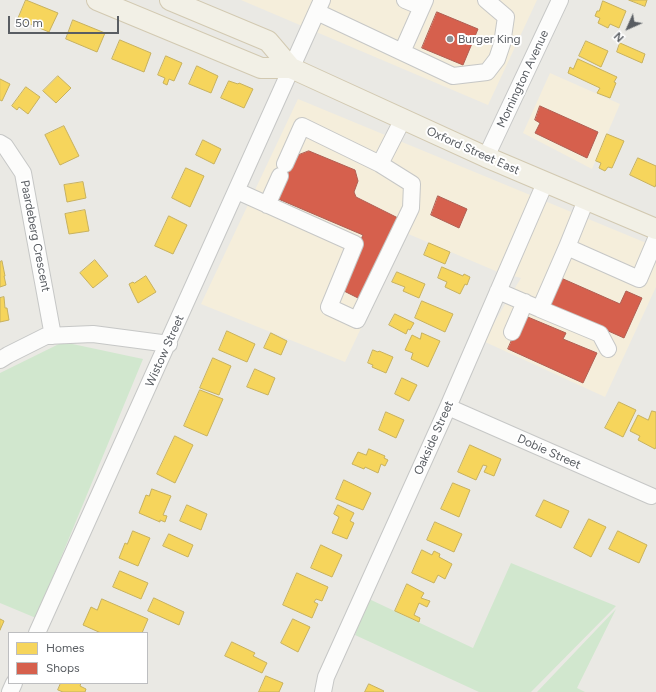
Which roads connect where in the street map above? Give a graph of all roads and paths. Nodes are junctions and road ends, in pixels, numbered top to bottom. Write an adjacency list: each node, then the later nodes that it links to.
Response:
1 (97, 0): 9 (main road, Oxford Street East)
2 (170, 0): 9 (main road, Oxford Street East)
3 (406, 0): 6 (street)
4 (486, 0): 8 (street)
5 (560, 0): 12 (street, Mornington Avenue)
6 (424, 4): 8 (street)
7 (320, 6): 8 (street); 9 (street, Wistow Street)
8 (402, 52)
9 (291, 68): 10 (main road, Oxford Street East); 15 (street, Wistow Street)
10 (403, 119): 12 (main road, Oxford Street East); 13 (street)
11 (0, 143): 25 (street, Paardeberg Crescent)
12 (486, 157): 14 (main road, Oxford Street East)
13 (380, 164): 17 (street); 17 (street)
14 (545, 183): 16 (main road, Oxford Street East); 21 (street, Oakside Street)
15 (237, 191): 17 (street); 26 (street, Wistow Street)
16 (586, 200): 18 (main road, Oxford Street East); 20 (street)
17 (267, 205)
18 (656, 229)
19 (656, 239): 20 (street)
20 (567, 247): 23 (street)
21 (498, 291): 22 (street); 29 (street, Oakside Street)
22 (525, 302): 23 (street); 24 (street)
23 (540, 309): 27 (street)
24 (512, 332)
25 (53, 336): 26 (street); 28 (street)
26 (168, 344): 31 (street, Wistow Street)
27 (608, 349)
28 (0, 360)
29 (448, 407): 30 (street, Dobie Street); 32 (street, Oakside Street)
30 (651, 496)
31 (37, 632)
32 (323, 692)

